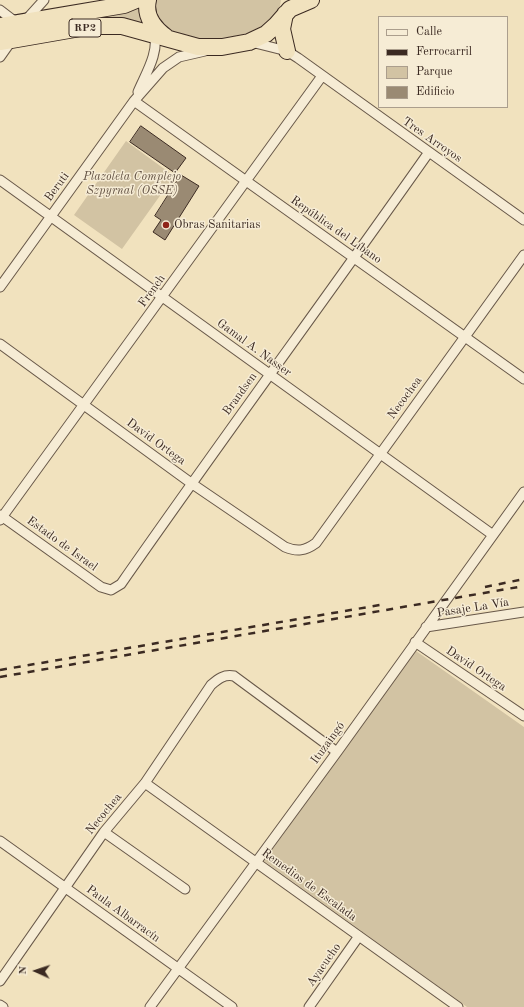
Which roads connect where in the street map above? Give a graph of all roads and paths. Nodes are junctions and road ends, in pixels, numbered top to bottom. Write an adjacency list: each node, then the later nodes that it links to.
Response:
1 (44, 0): 6 (street)
2 (311, 0): 4 (highway, RP2)
3 (145, 1): 6 (highway, RP2); 8 (highway, RP2)
4 (288, 8): 10 (highway, RP2); 12 (highway)
5 (0, 10): 6 (street)
6 (21, 22): 7 (highway, RP2)
7 (0, 26)
8 (162, 38): 9 (highway, RP2); 11 (highway, RP2); 15 (street, Beruti)
9 (6, 41): 13 (street)
10 (248, 42): 11 (highway, RP2); 12 (street)
11 (222, 48): 15 (street, Beruti)
12 (287, 51): 14 (street, Tres Arroyos)
13 (0, 57)
14 (322, 76): 16 (street, Tres Arroyos); 18 (street, French)
15 (134, 101): 18 (street, República del Líbano); 19 (street, Beruti)
16 (429, 152): 20 (street, Tres Arroyos); 22 (street, Brandsen)
17 (0, 180): 19 (street, Gamal A. Nasser)
18 (246, 182): 22 (street, República del Líbano); 24 (street, French)
19 (51, 216): 23 (street, Beruti); 24 (street, Gamal A. Nasser)
20 (524, 220)
21 (524, 255): 25 (street, Necochea)
22 (354, 258): 25 (street, República del Líbano); 27 (street, Brandsen)
23 (0, 287)
24 (163, 297): 27 (street, Gamal A. Nasser); 29 (street, French)
25 (465, 337): 28 (street, República del Líbano); 30 (street, Necochea)
26 (0, 344): 29 (street, David Ortega)
27 (269, 374): 30 (street, Gamal A. Nasser); 31 (street, Brandsen)
28 (524, 379)
29 (84, 404): 31 (street, David Ortega); 33 (street, French)
30 (380, 454): 34 (street, Gamal A. Nasser); 35 (street, Necochea)
31 (191, 483): 35 (street, David Ortega); 36 (street, Brandsen)
32 (524, 492): 34 (street, Ituzaingó)
33 (1, 517): 36 (street, Estado de Israel)
34 (493, 535): 38 (street, Ituzaingó)
35 (302, 550)
36 (111, 590)
37 (524, 612): 38 (street, Pasaje La Vía)
38 (426, 627): 39 (street, Ituzaingó)
39 (415, 642): 40 (street, David Ortega); 41 (street, Ituzaingó)
40 (524, 716)
41 (337, 752): 42 (street, Necochea); 45 (street, Ituzaingó)
42 (145, 783): 43 (street, Necochea); 45 (street, Remedios de Escalada)
43 (104, 832): 46 (street, Necochea); 47 (street)
44 (0, 841): 46 (street, Paula Albarracín)
45 (256, 862): 48 (street, Remedios de Escalada); 49 (street, Ituzaingó)
46 (65, 886): 49 (street, Paula Albarracín); 50 (street, Necochea)
47 (185, 889)
48 (359, 936): 55 (street, Ayacucho); 56 (street, Remedios de Escalada)
49 (178, 968): 53 (street, Ituzaingó); 54 (street, Paula Albarracín)
50 (0, 980)
51 (0, 1005): 52 (street)
52 (3, 1007)
53 (150, 1007)
54 (232, 1007)
55 (309, 1007)
56 (458, 1007)

